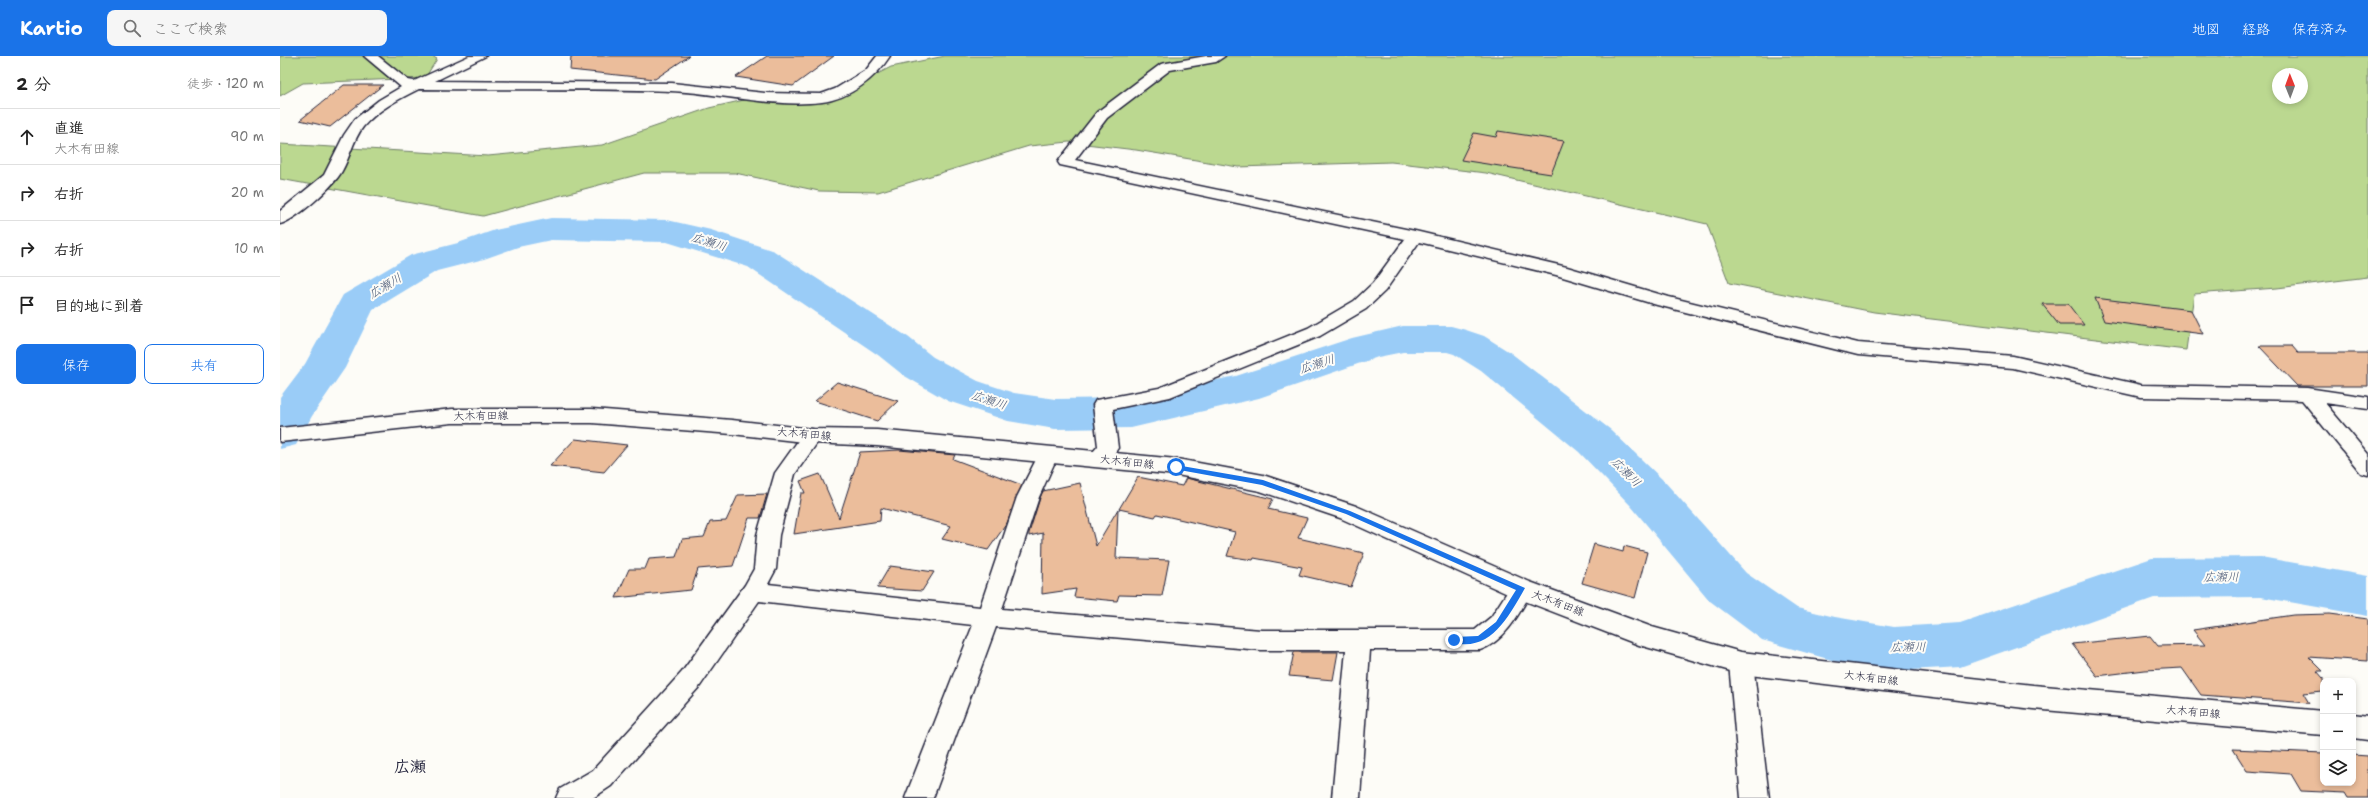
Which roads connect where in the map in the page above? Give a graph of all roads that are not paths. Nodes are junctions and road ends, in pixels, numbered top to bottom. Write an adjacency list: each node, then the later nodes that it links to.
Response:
1 (370, 56): 5 (street)
2 (480, 56): 5 (street)
3 (884, 56): 5 (street)
4 (1219, 56): 7 (street)
5 (417, 86): 6 (street)
6 (280, 219)
7 (1415, 236): 8 (street); 12 (street)
8 (2307, 394): 9 (street); 14 (street)
9 (2368, 404)
10 (280, 435): 11 (main road, 大木有田線)
11 (812, 436): 13 (main road, 大木有田線); 16 (street)
12 (1102, 453): 13 (main road, 大木有田線); 15 (main road, 大木有田線)
13 (1048, 455): 17 (street)
14 (2368, 468)
15 (1521, 588): 18 (street); 19 (main road, 大木有田線)
16 (753, 592): 17 (street); 23 (street)
17 (988, 618): 18 (street); 24 (street)
18 (1359, 639): 25 (street)
19 (1741, 663): 20 (main road, 大木有田線); 26 (street)
20 (2320, 724)
21 (2356, 726): 22 (main road)
22 (2368, 728)
23 (570, 798)
24 (919, 798)
25 (1346, 798)
26 (1755, 798)

